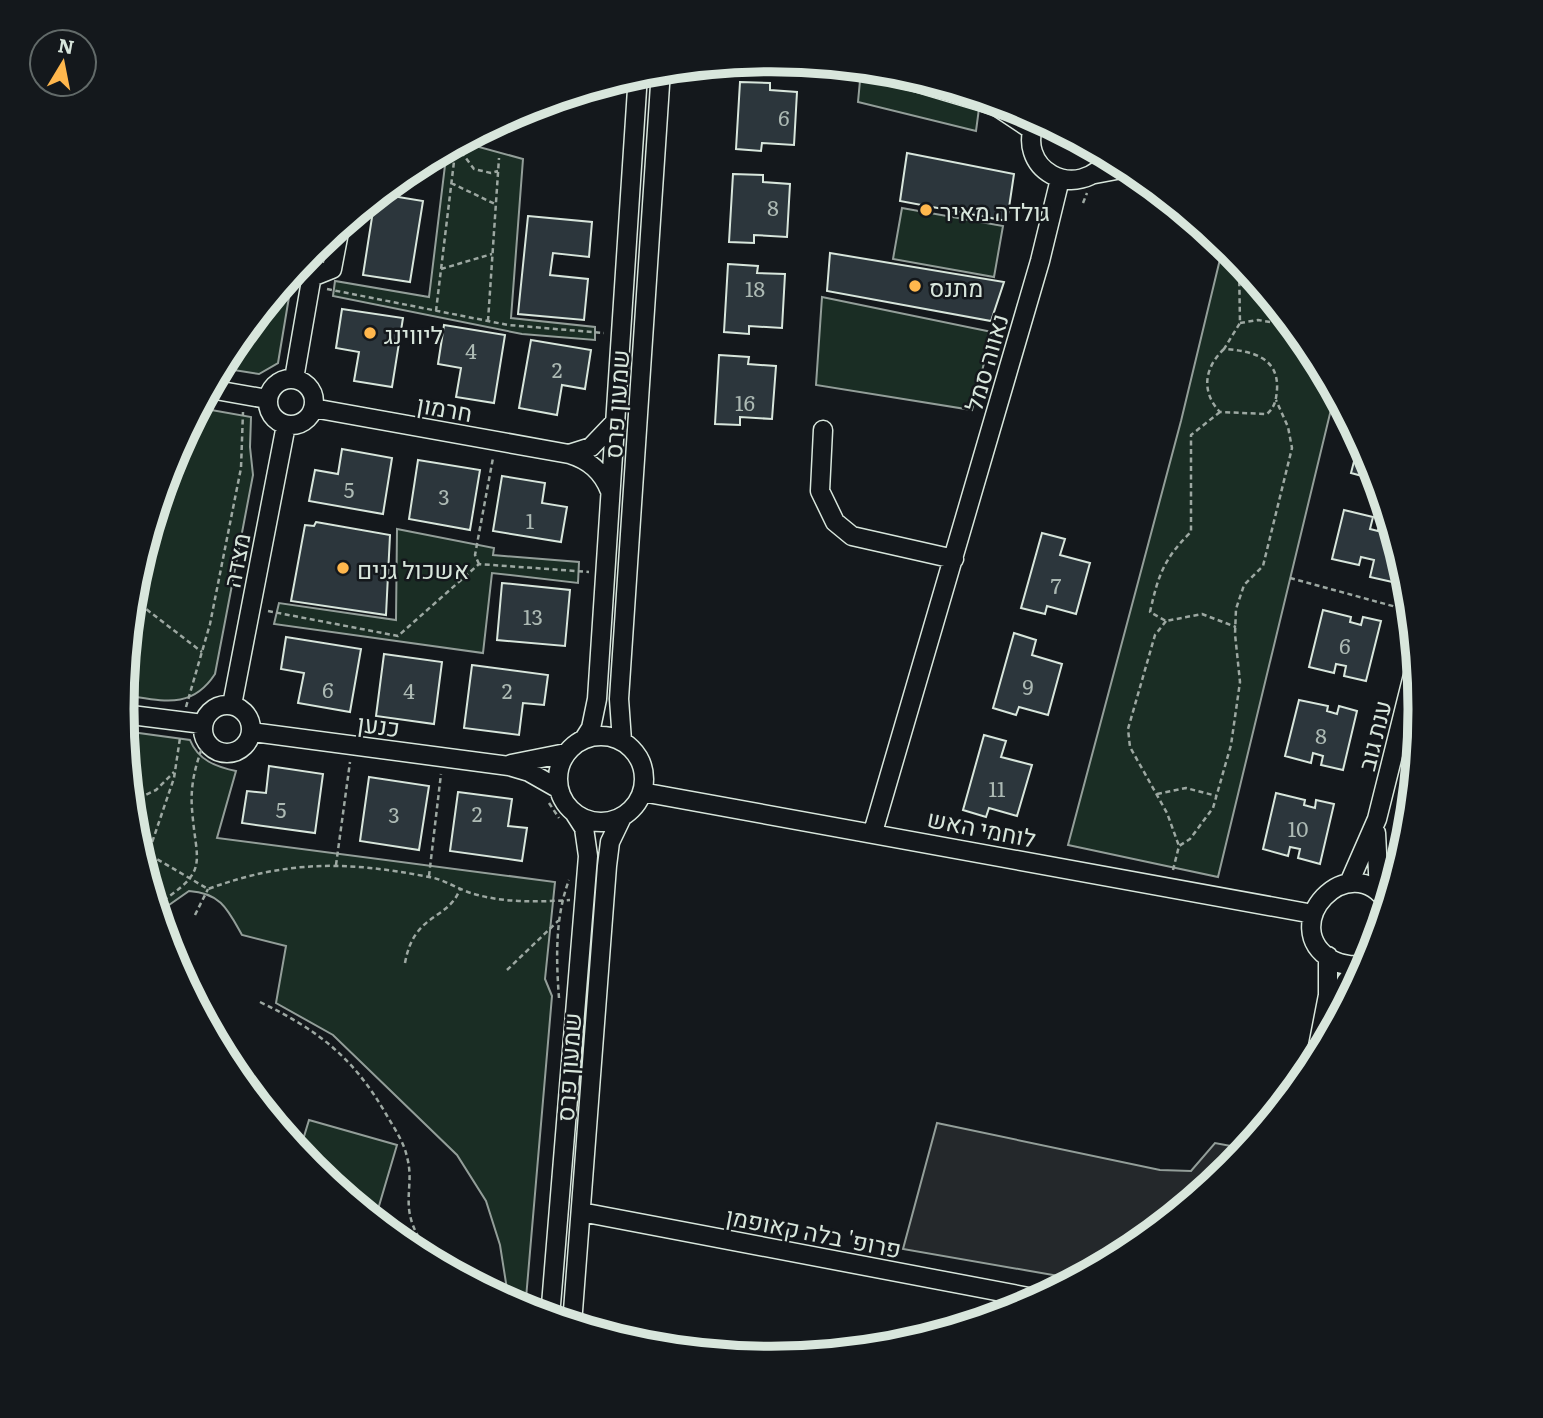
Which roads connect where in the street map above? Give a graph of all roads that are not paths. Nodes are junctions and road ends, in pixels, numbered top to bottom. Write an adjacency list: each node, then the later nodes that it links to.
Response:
1 (660, 82): 27 (street, שמעון פרס)
2 (637, 86): 15 (street, שמעון פרס)
3 (1034, 128): 6 (street)
4 (1104, 166): 7 (street)
5 (1115, 172): 7 (street)
6 (1060, 178): 7 (street); 20 (street, נאווה סמל)
7 (1094, 180)
8 (337, 243): 10 (street)
9 (314, 266): 10 (street)
10 (311, 282): 11 (street)
11 (294, 379): 13 (street); 14 (street)
12 (220, 391): 13 (street)
13 (267, 399): 16 (street)
14 (313, 408): 16 (street); 18 (street, חרמון)
15 (614, 423): 18 (street); 19 (street, שמעון פרס)
16 (286, 425): 22 (street, מצדה)
17 (822, 430): 20 (street)
18 (569, 454): 19 (street, חרמון)
19 (610, 491): 26 (street, שמעון פרס)
20 (954, 559): 35 (street, נאווה סמל)
21 (1408, 694): 34 (street, ענת גוב)
22 (233, 705): 24 (street); 25 (street)
23 (134, 716): 24 (street)
24 (204, 732): 25 (street)
25 (252, 732): 29 (street, כנען)
26 (584, 739): 27 (street); 28 (street)
27 (622, 741): 31 (street)
28 (566, 753): 29 (street, כנען); 30 (street)
29 (500, 765): 30 (street, כנען)
30 (552, 784): 33 (street)
31 (642, 792): 32 (street); 35 (street, לוחמי האש)
32 (622, 817): 33 (street); 45 (street, שמעון פרס)
33 (569, 818): 47 (street)
34 (1377, 819): 36 (street, ענת גוב); 37 (street, ענת גוב)
35 (873, 832): 39 (street, לוחמי האש)
36 (1349, 883): 38 (street); 39 (street)
37 (1382, 890)
38 (1381, 895)
39 (1313, 914): 40 (street)
40 (1328, 956): 41 (street); 44 (street)
41 (1356, 963)
42 (1348, 980): 43 (street)
43 (1340, 997)
44 (1323, 1028)
45 (581, 1212): 46 (street, פרופ' בלה קאופמן); 48 (street, שמעון פרס)
46 (1021, 1296)
47 (551, 1306)
48 (573, 1314)

